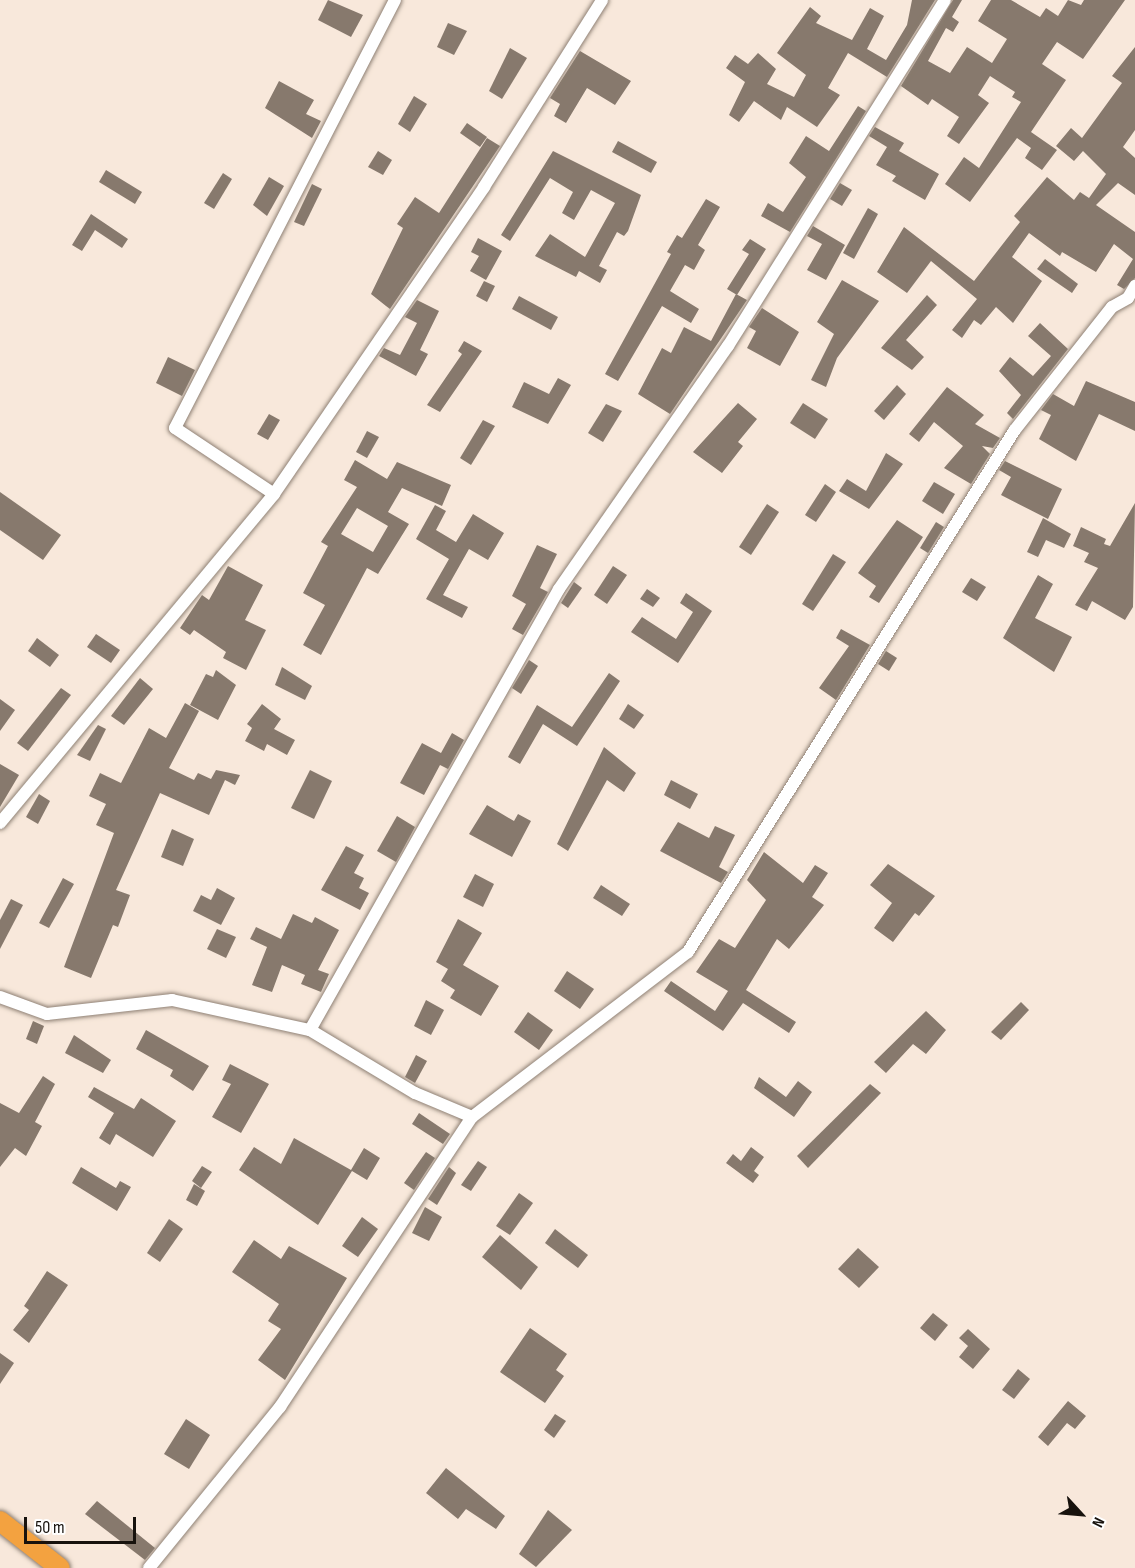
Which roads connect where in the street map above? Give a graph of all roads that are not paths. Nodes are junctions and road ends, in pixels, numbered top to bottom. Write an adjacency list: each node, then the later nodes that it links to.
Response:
1 (395, 0): 5 (street)
2 (602, 0): 5 (street)
3 (945, 0): 8 (street)
4 (1135, 286): 9 (street)
5 (274, 494): 6 (street)
6 (0, 823)
7 (0, 997): 8 (street)
8 (310, 1030): 9 (street)
9 (471, 1117): 12 (street)
10 (0, 1521): 11 (highway)
11 (60, 1568)
12 (149, 1568)

